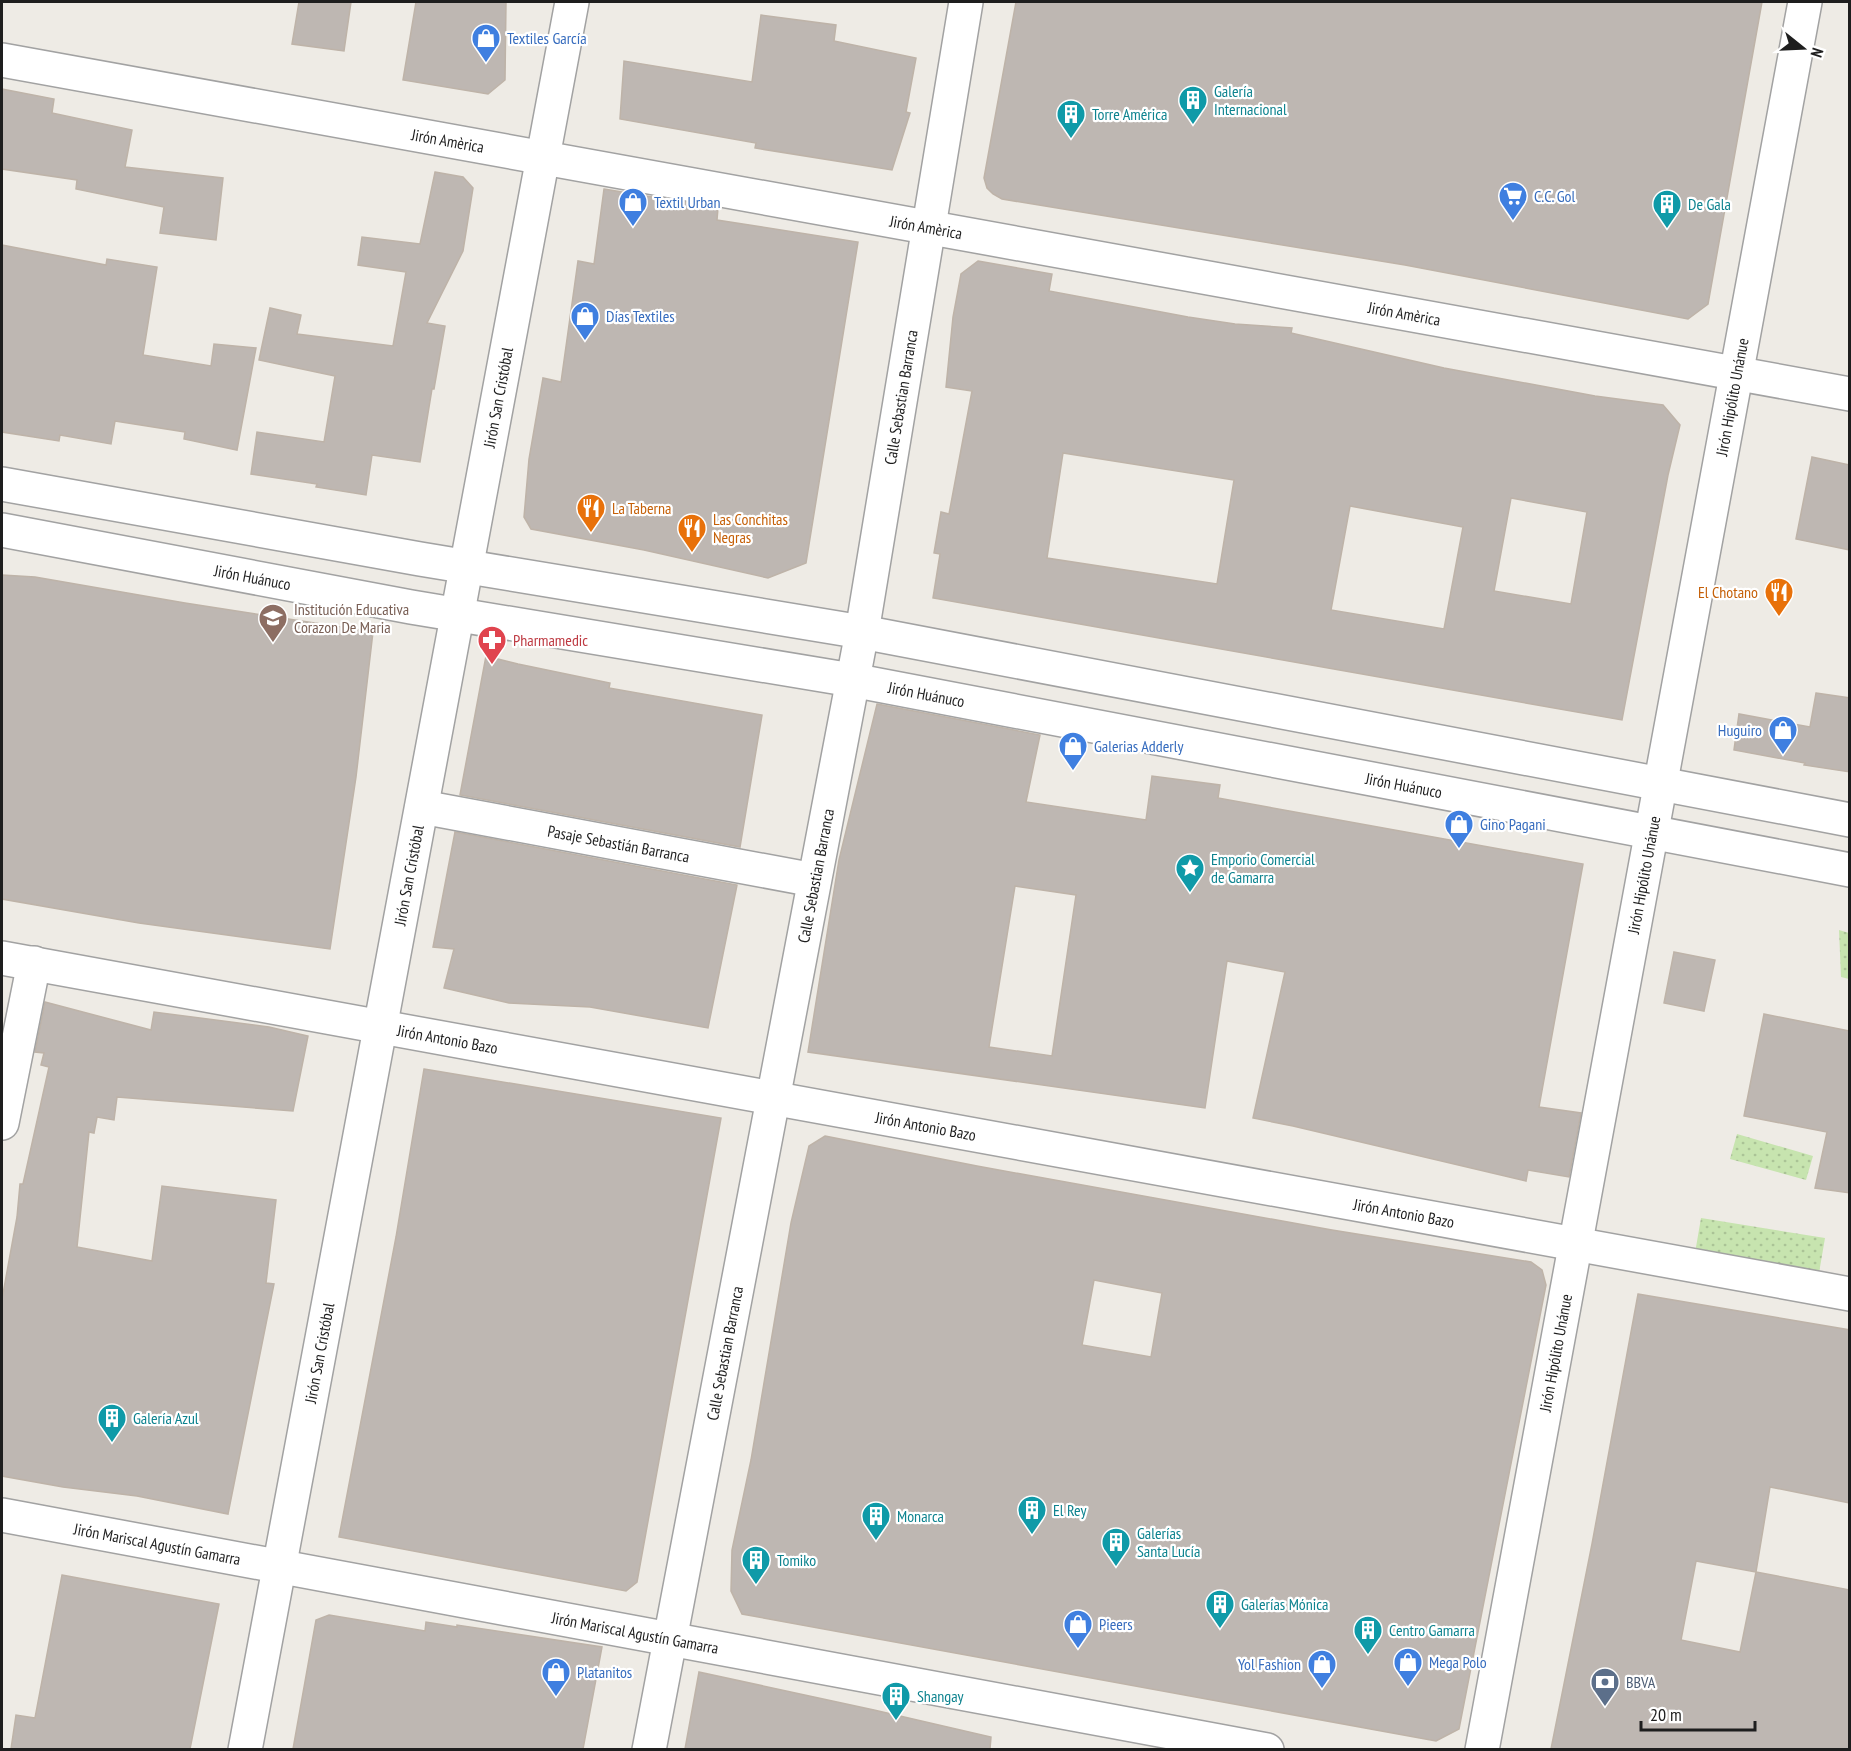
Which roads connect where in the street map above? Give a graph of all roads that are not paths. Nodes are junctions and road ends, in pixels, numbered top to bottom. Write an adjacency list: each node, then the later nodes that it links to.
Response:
1 (572, 2): 5 (street, Jirón San Cristóbal)
2 (966, 2): 6 (street, Calle Sebastian Barranca)
3 (1805, 2): 7 (street, Jirón Hipólito Unánue)
4 (2, 60): 5 (street, Jirón Amèrica)
5 (543, 158): 6 (street, Jirón Amèrica); 11 (street, Jirón San Cristóbal)
6 (929, 227): 7 (street, Jirón Amèrica); 13 (street, Calle Sebastian Barranca)
7 (1737, 372): 8 (street, Jirón Amèrica); 15 (street, Jirón Hipólito Unánue)
8 (1850, 394)
9 (2, 484): 11 (street)
10 (2, 530): 12 (street, Jirón Huánuco)
11 (467, 566): 12 (street, Jirón San Cristóbal); 13 (street)
12 (458, 615): 14 (street, Jirón Huánuco); 16 (street, Jirón San Cristóbal)
13 (861, 632): 14 (street, Calle Sebastian Barranca); 15 (street)
14 (852, 680): 18 (street, Jirón Huánuco); 20 (street, Calle Sebastian Barranca)
15 (1660, 784): 17 (street); 18 (street, Jirón Hipólito Unánue)
16 (422, 807): 20 (street, Pasaje Sebastián Barranca); 23 (street, Jirón San Cristóbal)
17 (1850, 820)
18 (1651, 833): 19 (street, Jirón Huánuco); 26 (street, Jirón Hipólito Unánue)
19 (1850, 870)
20 (814, 880): 24 (street, Calle Sebastian Barranca)
21 (2, 957): 22 (street, Jirón Antonio Bazo)
22 (34, 963): 23 (street, Jirón Antonio Bazo); 25 (street)
23 (381, 1026): 24 (street, Jirón Antonio Bazo); 29 (street, Jirón San Cristóbal)
24 (772, 1098): 26 (street, Jirón Antonio Bazo); 30 (street, Calle Sebastian Barranca)
25 (2, 1123)
26 (1575, 1243): 27 (street, Jirón Antonio Bazo); 34 (street, Jirón Hipólito Unánue)
27 (1850, 1294)
28 (2, 1515): 29 (street, Jirón Mariscal Agustín Gamarra)
29 (279, 1566): 30 (street, Jirón Mariscal Agustín Gamarra); 31 (street, Jirón San Cristóbal)
30 (670, 1639): 32 (street, Calle Sebastian Barranca); 33 (street, Jirón Mariscal Agustín Gamarra)
31 (245, 1749)
32 (649, 1749)
33 (1267, 1749)
34 (1482, 1749)

